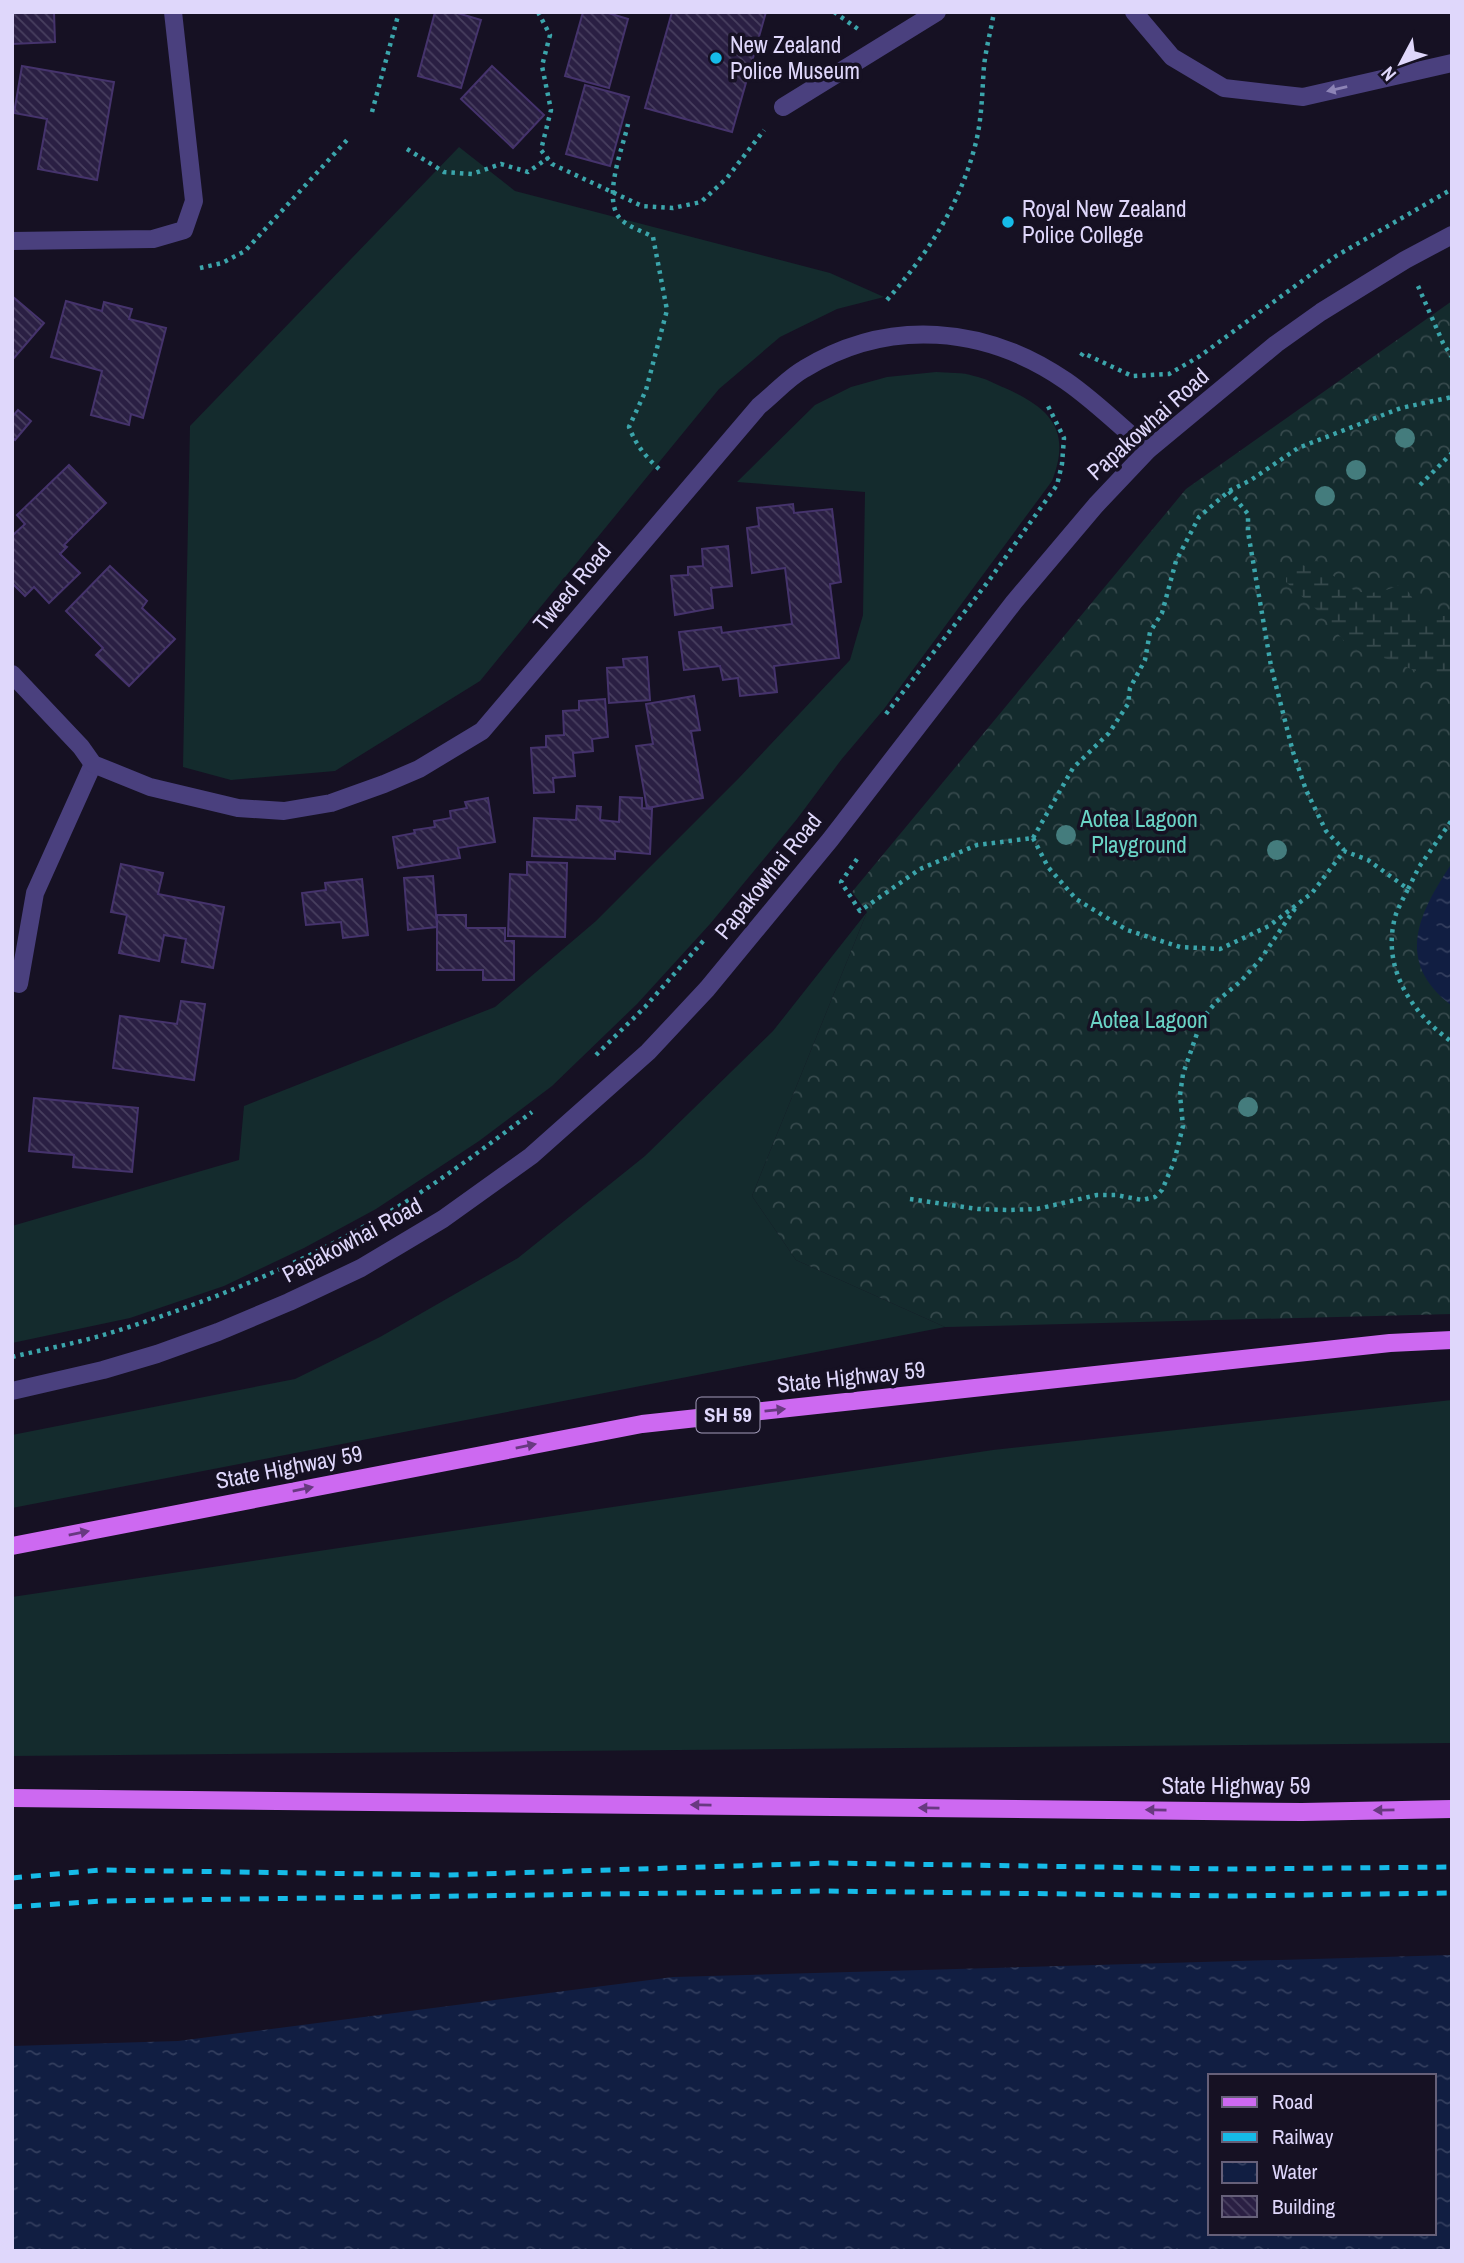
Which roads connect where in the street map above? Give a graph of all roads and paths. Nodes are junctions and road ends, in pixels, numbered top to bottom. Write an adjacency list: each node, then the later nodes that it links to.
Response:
1 (173, 12): 16 (street)
2 (399, 12): 9 (path)
3 (538, 12): 13 (path)
4 (937, 12): 8 (street)
5 (994, 12): 19 (path)
6 (1134, 12): 7 (street, one-way to 6)
7 (1452, 63)
8 (783, 107): 14 (path)
9 (372, 112)
10 (628, 124): 14 (path)
11 (347, 140): 17 (path)
12 (407, 149): 13 (path)
13 (548, 158): 14 (path)
14 (612, 191): 24 (path)
15 (1452, 235): 22 (street, Papakowhai Road)
16 (12, 241)
17 (200, 268)
18 (1418, 286): 20 (path)
19 (887, 300)
20 (1452, 357)
21 (1452, 397): 26 (path)
22 (1148, 450): 28 (street, Tweed Road); 43 (street, Papakowhai Road)
23 (1452, 453): 25 (path)
24 (659, 469)
25 (1420, 485)
26 (1229, 491): 30 (path); 31 (path)
27 (12, 674): 28 (street, Tweed Road)
28 (93, 764): 36 (street)
29 (1452, 820): 33 (path)
30 (1033, 838): 32 (path); 34 (path)
31 (1344, 850): 33 (path); 34 (path)
32 (856, 859)
33 (1408, 889): 37 (path)
34 (1298, 904): 40 (path)
35 (712, 932): 38 (path)
36 (19, 984)
37 (1452, 1042)
38 (586, 1064)
39 (535, 1109): 42 (path)
40 (910, 1199)
41 (1452, 1340): 44 (main road, State Highway 59 / SH 59, one-way to 41)
42 (12, 1357)
43 (12, 1391)
44 (12, 1546)
45 (12, 1798): 46 (main road, State Highway 59, one-way to 45)
46 (1452, 1809)

